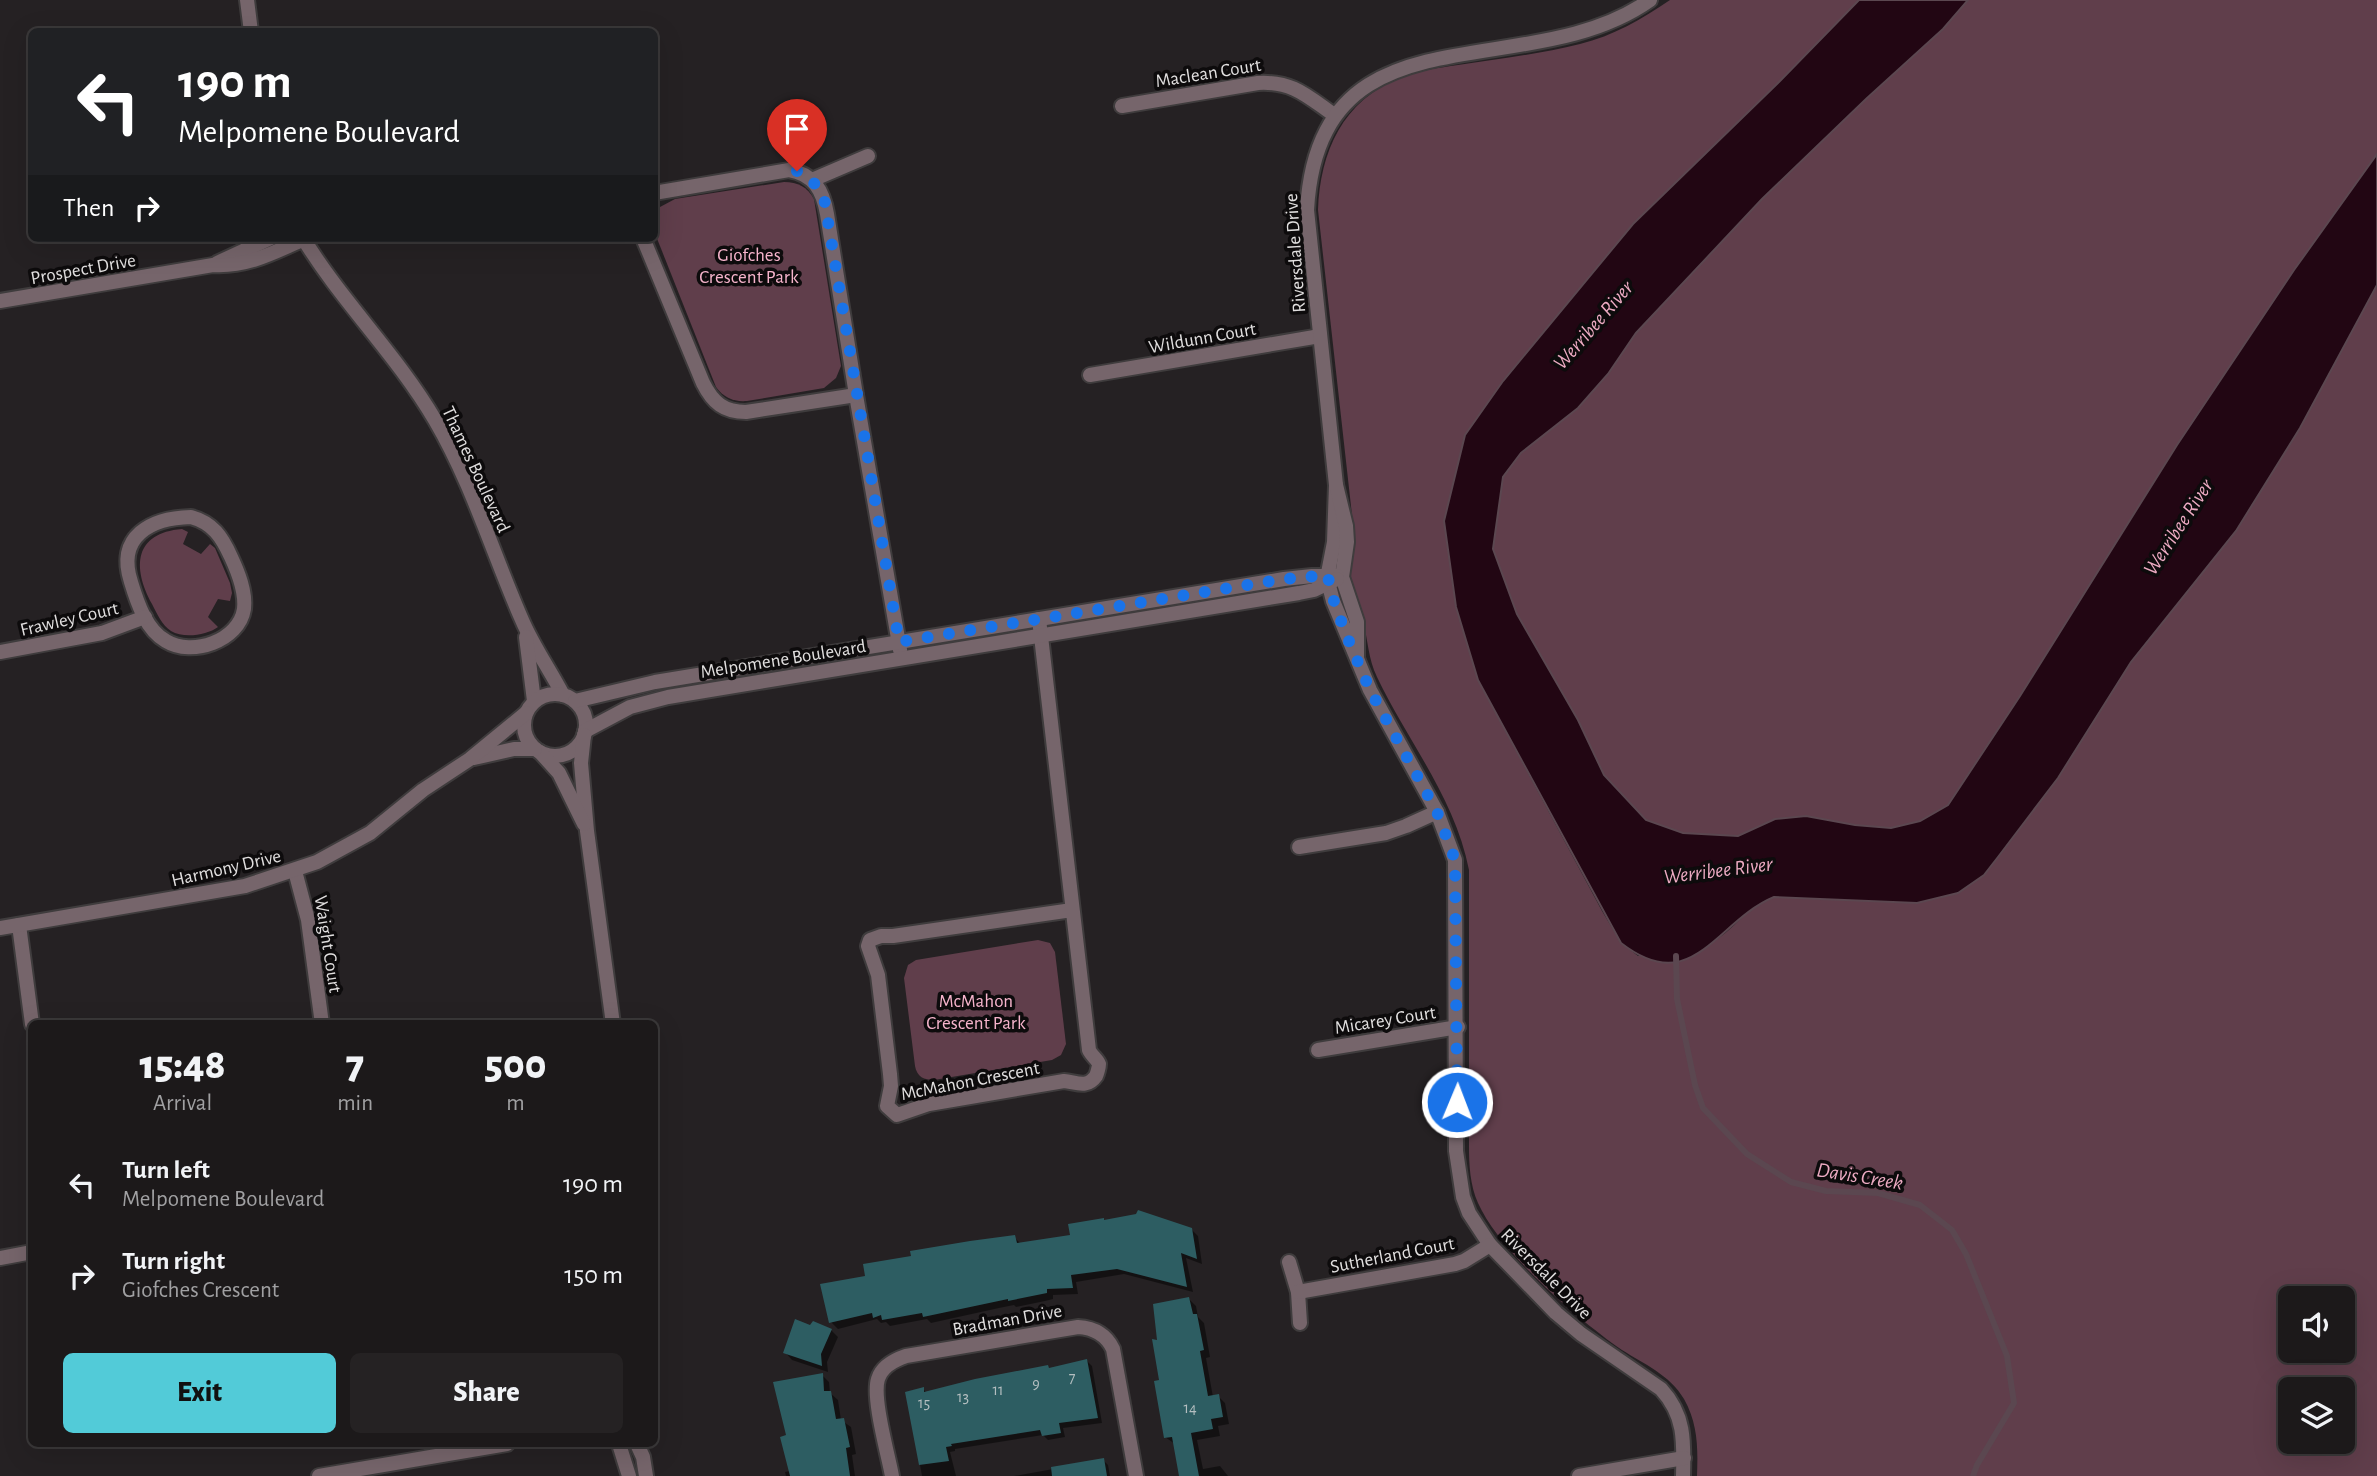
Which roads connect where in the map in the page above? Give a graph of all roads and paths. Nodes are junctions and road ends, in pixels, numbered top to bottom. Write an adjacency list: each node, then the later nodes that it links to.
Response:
1 (247, 0): 3 (street)
2 (1650, 0): 5 (street, Riversdale Drive)
3 (250, 28)
4 (1122, 106): 5 (street, Maclean Court)
5 (1334, 114): 15 (street, Riversdale Drive)
6 (868, 156): 7 (street)
7 (812, 180): 8 (street); 17 (street)
8 (658, 192)
9 (262, 242): 13 (street, Prospect Drive)
10 (295, 242): 13 (street, Prospect Drive)
11 (307, 242): 21 (street, Thames Boulevard)
12 (645, 242): 17 (street)
13 (213, 265): 14 (street, Prospect Drive)
14 (0, 301)
15 (1320, 336): 16 (street, Wildunn Court); 18 (street, Riversdale Drive)
16 (1090, 375)
17 (856, 395): 23 (street)
18 (1333, 578): 20 (street, Melpomene Boulevard); 22 (street, Melpomene Boulevard); 31 (street, Riversdale Drive)
19 (145, 617): 19 (street, Frawley Court); 24 (street, Frawley Court)
20 (1039, 619): 22 (street, McMahon Crescent); 23 (street, Melpomene Boulevard)
21 (523, 624): 26 (street, Thames Boulevard); 27 (street, Thames Boulevard)
22 (1041, 635): 25 (street, Melpomene Boulevard); 35 (street, McMahon Crescent)
23 (899, 642): 25 (street); 26 (street, Melpomene Boulevard)
24 (0, 652)
25 (902, 658): 28 (street, Melpomene Boulevard)
26 (569, 698): 27 (street); 28 (street)
27 (530, 707): 29 (street); 30 (street, Harmony Drive)
28 (585, 733): 29 (street); 32 (street)
29 (537, 751): 30 (street, Harmony Drive); 32 (street)
30 (470, 759): 34 (street, Harmony Drive)
31 (1437, 812): 33 (street); 41 (street, Riversdale Drive)
32 (587, 831): 40 (street)
33 (1299, 847)
34 (295, 871): 36 (street, Harmony Drive); 39 (street, Waight Court)
35 (1072, 910): 35 (street, McMahon Crescent)
36 (19, 925): 37 (street, Harmony Drive); 38 (street)
37 (0, 928)
38 (31, 1020)
39 (321, 1020)
40 (613, 1020)
41 (1458, 1027): 42 (street, Micarey Court); 43 (street, Riversdale Drive)
42 (1318, 1050)
43 (1490, 1245): 47 (street, Sutherland Court); 52 (street, Riversdale Drive)
44 (28, 1253): 45 (street)
45 (0, 1258)
46 (1289, 1262): 47 (street)
47 (1298, 1292): 48 (street)
48 (1300, 1323)
49 (493, 1447): 53 (street)
50 (620, 1447): 55 (street)
51 (639, 1447): 56 (street)
52 (1684, 1458): 59 (street); 60 (street, Riversdale Drive)
53 (382, 1471): 54 (street)
54 (319, 1476)
55 (629, 1476)
56 (646, 1476)
57 (892, 1476): 58 (street, Bradman Drive)
58 (1136, 1476)
59 (1579, 1476)
60 (1683, 1476)

